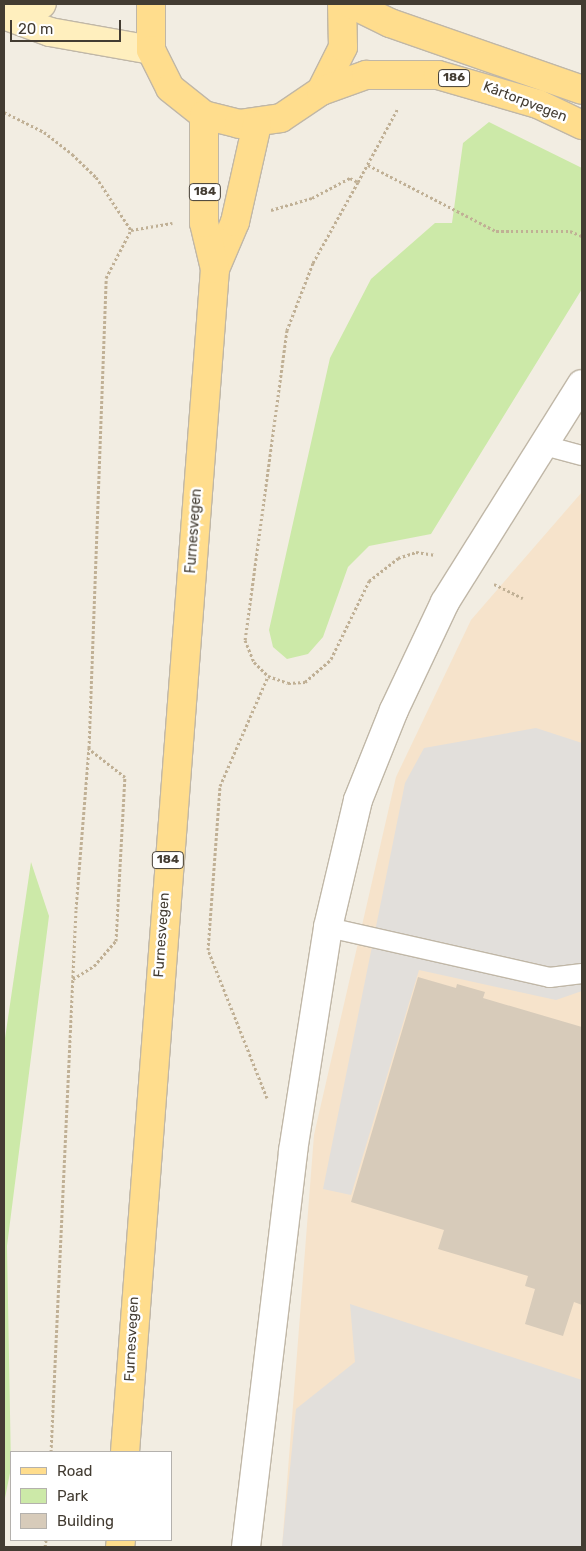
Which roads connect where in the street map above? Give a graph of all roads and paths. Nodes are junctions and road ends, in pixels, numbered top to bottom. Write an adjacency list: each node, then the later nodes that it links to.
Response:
1 (42, 4): 5 (main road)
2 (151, 4): 6 (main road)
3 (342, 4): 8 (main road)
4 (351, 4): 7 (main road, 186)
5 (4, 15): 6 (main road)
6 (151, 50): 11 (main road)
7 (582, 90)
8 (321, 91): 12 (main road); 13 (main road, Kårtorpvegen / 186)
9 (401, 101): 14 (path)
10 (4, 112): 18 (path)
11 (204, 115): 12 (main road); 20 (main road, Furnesvegen / 184)
12 (257, 124): 20 (main road, Furnesvegen / 184)
13 (582, 125)
14 (368, 165): 15 (path); 19 (path)
15 (358, 182): 16 (path); 26 (path)
16 (261, 212)
17 (182, 222): 18 (path)
18 (131, 230): 27 (path)
19 (582, 236)
20 (215, 268): 33 (main road, Furnesvegen / 184)
21 (582, 384): 22 (street)
22 (544, 445): 23 (lane); 24 (street)
23 (582, 455)
24 (465, 569): 25 (path); 26 (path); 28 (street)
25 (523, 598)
26 (268, 676): 31 (path)
27 (89, 748): 30 (path); 30 (path)
28 (328, 927): 29 (lane); 34 (street)
29 (582, 973)
30 (73, 979): 32 (path)
31 (269, 1102)
32 (51, 1451)
33 (125, 1451)
34 (246, 1547)

